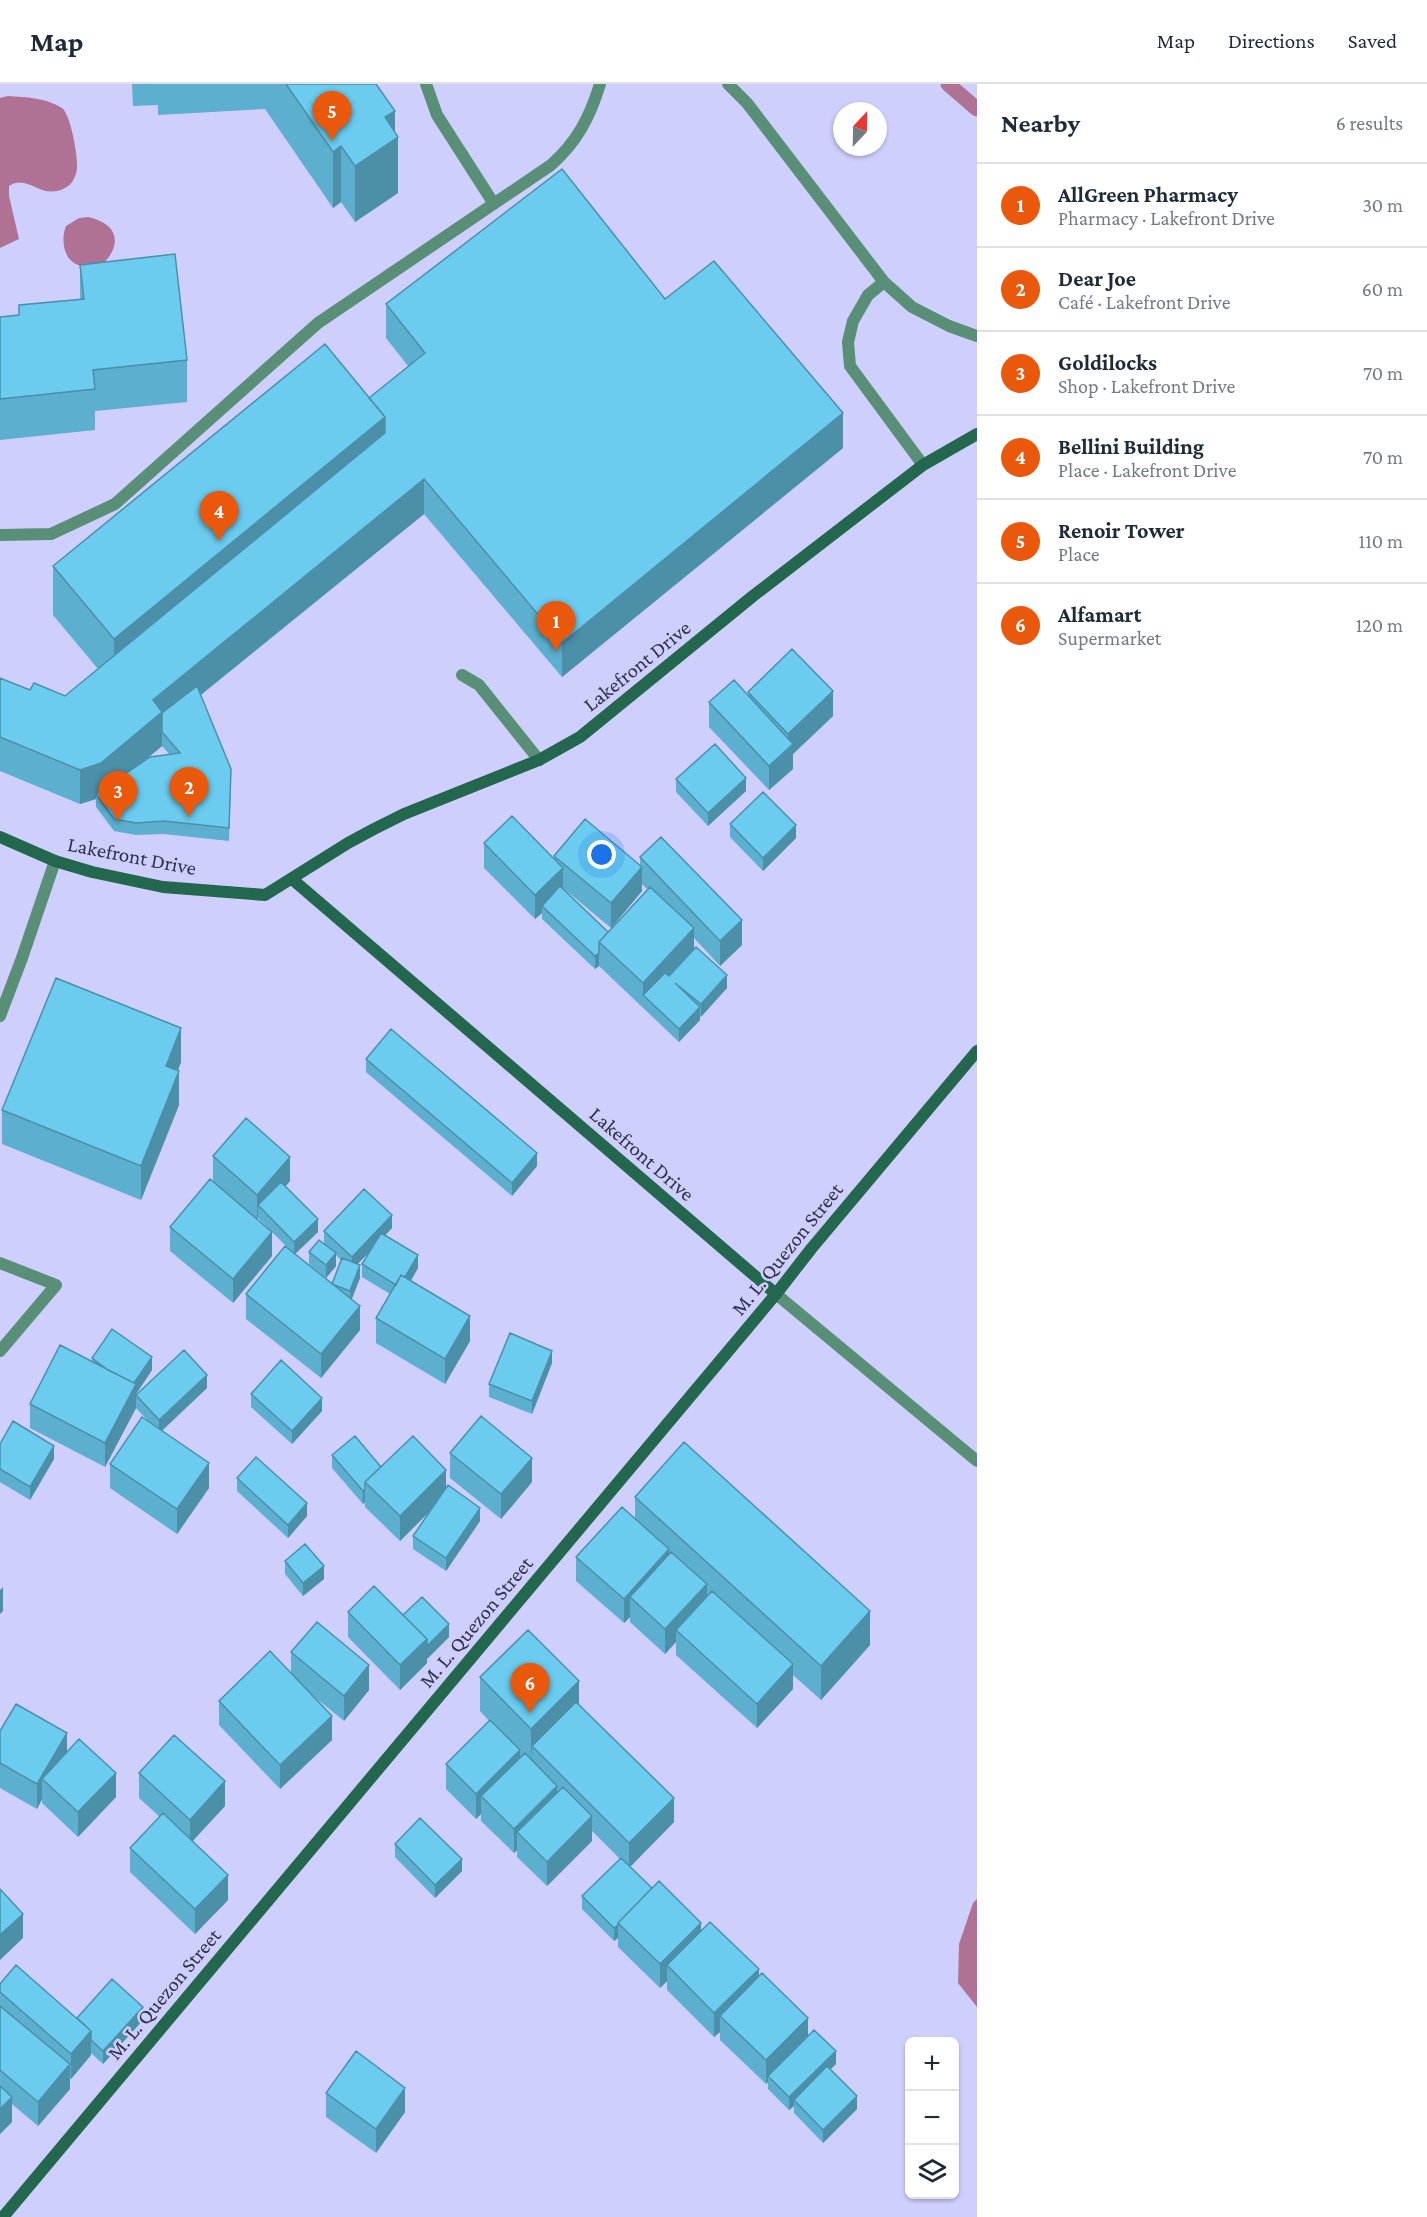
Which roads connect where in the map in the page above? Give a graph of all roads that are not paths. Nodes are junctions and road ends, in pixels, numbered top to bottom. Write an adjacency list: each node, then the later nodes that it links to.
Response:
1 (426, 84): 4 (street)
2 (600, 84): 4 (street)
3 (728, 84): 5 (street)
4 (494, 204): 9 (street)
5 (885, 282): 6 (street); 8 (street)
6 (977, 336)
7 (977, 434): 8 (street, Lakefront Drive)
8 (923, 465): 11 (street, Lakefront Drive)
9 (0, 535)
10 (462, 675): 11 (street)
11 (539, 760): 14 (street, Lakefront Drive)
12 (0, 837): 13 (street, Lakefront Drive)
13 (55, 861): 14 (street, Lakefront Drive); 15 (street)
14 (292, 879): 18 (street, Lakefront Drive)
15 (0, 1016)
16 (977, 1051): 18 (street, M. L. Quezon Street)
17 (0, 1263): 19 (street)
18 (776, 1294): 20 (street); 21 (street, M. L. Quezon Street)
19 (0, 1351)
20 (977, 1461)
21 (3, 2217)

